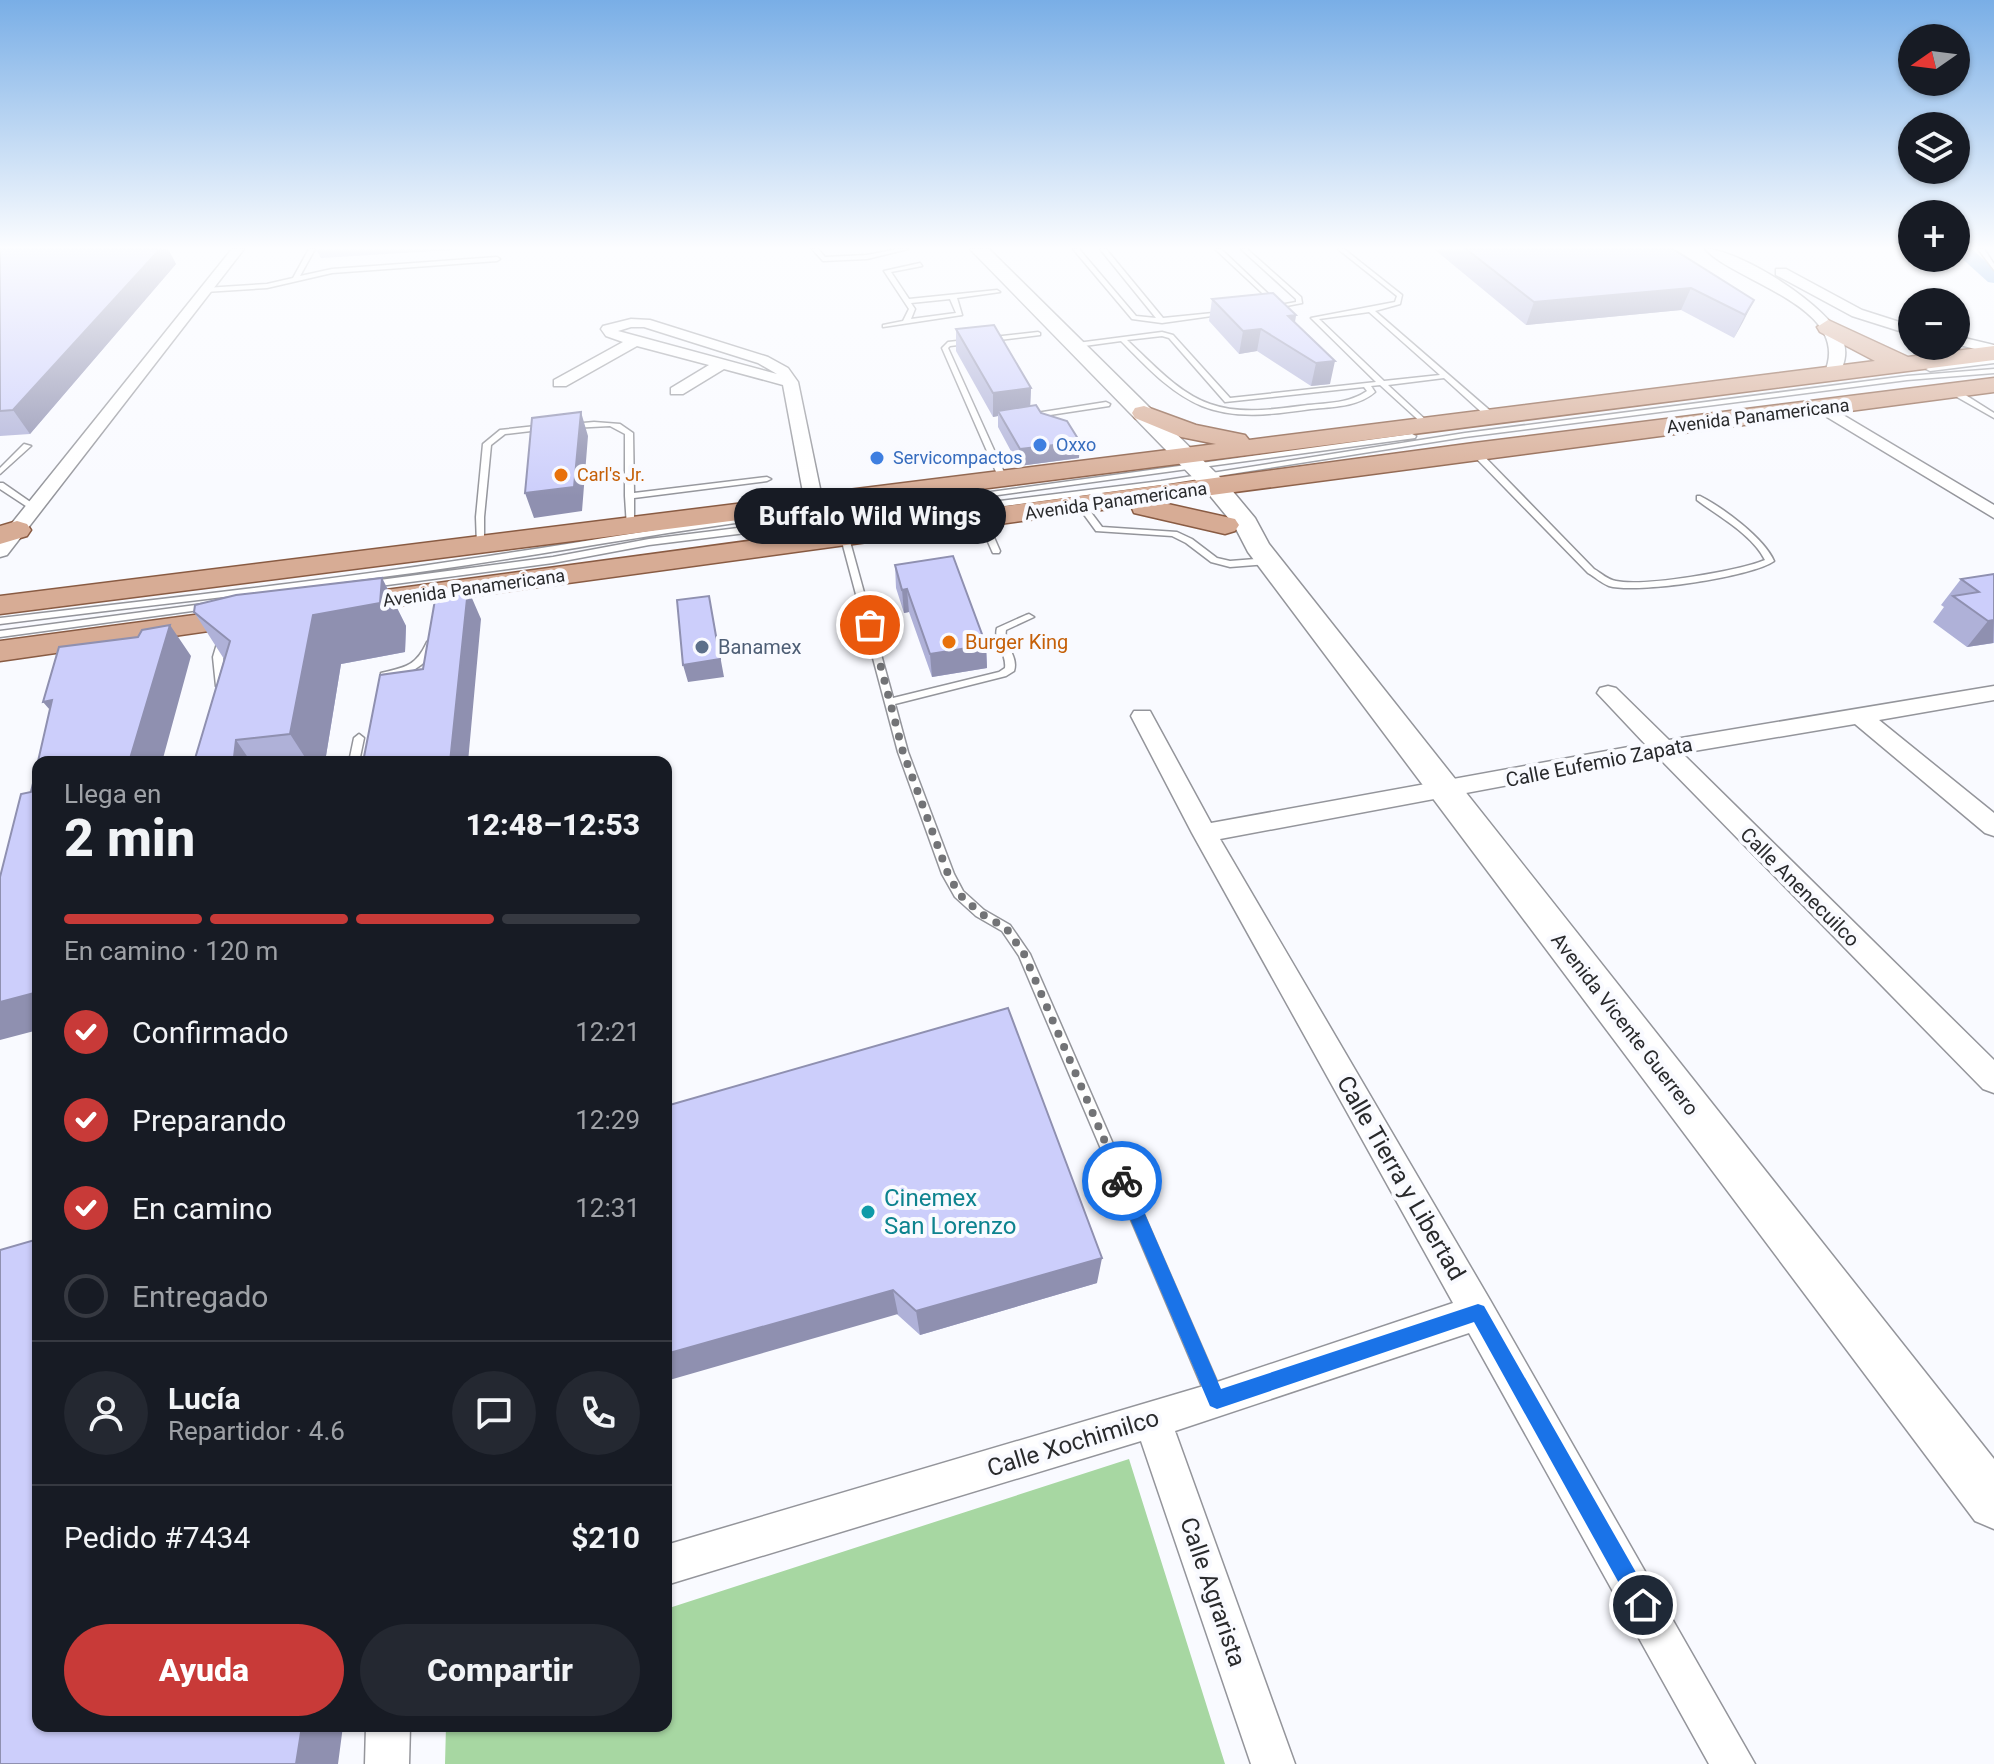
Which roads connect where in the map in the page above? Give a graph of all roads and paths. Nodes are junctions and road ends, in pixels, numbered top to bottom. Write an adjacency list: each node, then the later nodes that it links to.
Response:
1 (172, 331): 58 (street)
2 (610, 331): 12 (street)
3 (672, 331): 22 (street)
4 (1035, 331): 10 (main road, Avenida Vicente Guerrero)
5 (1063, 331): 14 (main road, Avenida Vicente Guerrero)
6 (1328, 331): 24 (lane)
7 (1395, 331): 20 (lane)
8 (1830, 331): 21 (street)
9 (1836, 331): 18 (main road)
10 (1038, 334): 30 (main road, Avenida Vicente Guerrero); 38 (lane)
11 (1122, 339): 14 (lane); 29 (lane); 32 (lane)
12 (635, 341): 17 (street); 23 (street)
13 (1970, 344): 15 (street)
14 (1077, 345): 33 (main road, Avenida Vicente Guerrero)
15 (1994, 352): 18 (main road, Avenida Panamericana)
16 (1994, 361): 18 (lane)
17 (722, 364): 22 (street); 28 (street)
18 (1918, 367): 21 (main road, Avenida Panamericana); 25 (main road)
19 (1994, 371): 25 (lane)
20 (1446, 376): 24 (lane); 34 (lane)
21 (1861, 381): 25 (main road, Avenida Panamericana); 31 (main road, Avenida Panamericana); 34 (main road, Avenida Panamericana); 47 (lane); 47 (lane)
22 (790, 382): 53 (street)
23 (560, 383)
24 (1381, 383): 27 (lane); 39 (lane)
25 (1954, 383): 26 (main road, Avenida Panamericana); 35 (lane)
26 (1994, 384)
27 (1366, 385): 29 (lane); 32 (lane)
28 (677, 391)
29 (1228, 400): 32 (lane)
30 (1106, 404): 36 (lane); 47 (main road, Avenida Vicente Guerrero)
31 (1823, 408): 43 (main road, Avenida Panamericana); 55 (street)
32 (1216, 410)
33 (1144, 413): 40 (main road); 47 (main road, Avenida Vicente Guerrero)
34 (1491, 416): 39 (main road, Avenida Panamericana)
35 (1994, 416)
36 (1024, 417)
37 (994, 421): 38 (lane)
38 (980, 424): 49 (lane)
39 (1425, 424): 40 (main road, Avenida Panamericana)
40 (1292, 441): 47 (main road, Avenida Panamericana)
41 (1116, 443): 44 (main road)
42 (27, 446): 45 (lane)
43 (1474, 451): 46 (main road, Avenida Panamericana); 52 (lane)
44 (1086, 470): 47 (main road, Avenida Panamericana); 49 (main road, Avenida Panamericana)
45 (0, 472)
46 (1327, 472): 47 (main road, Avenida Panamericana); 60 (main road)
47 (1187, 473): 54 (main road, Avenida Panamericana); 60 (main road, Avenida Vicente Guerrero); 67 (lane); 67 (lane)
48 (767, 479): 51 (lane)
49 (1004, 481): 53 (main road, Avenida Panamericana)
50 (0, 485): 58 (lane)
51 (629, 496): 57 (lane); 61 (lane)
52 (1700, 498)
53 (814, 503): 57 (main road, Avenida Panamericana)
54 (1092, 503): 56 (main road, Avenida Panamericana); 60 (main road); 60 (lane)
55 (1994, 513)
56 (982, 519): 59 (main road, Avenida Panamericana); 62 (lane)
57 (630, 525): 61 (main road, Avenida Panamericana)
58 (13, 531)
59 (845, 538): 66 (main road, Avenida Panamericana); 72 (lane)
60 (1249, 539): 79 (main road, Avenida Vicente Guerrero)
61 (480, 543): 63 (main road, Avenida Panamericana)
62 (996, 551)
63 (66, 595): 64 (main road, Avenida Panamericana); 67 (main road)
64 (0, 605)
65 (1029, 617): 72 (lane)
66 (231, 619): 67 (main road, Avenida Panamericana); 73 (lane)
67 (14, 634)
68 (430, 637): 69 (lane)
69 (385, 675)
70 (1608, 693): 77 (street, Calle Anenecuilco)
71 (1994, 693): 74 (street, Calle Eufemio Zapata)
72 (891, 702): 84 (lane)
73 (220, 703)
74 (1859, 715): 77 (street, Calle Eufemio Zapata); 80 (street)
75 (1142, 716): 81 (street, Calle Tierra y Libertad)
76 (359, 738): 78 (lane)
77 (1662, 749): 79 (street, Calle Eufemio Zapata); 82 (street, Calle Anenecuilco)
78 (355, 756)
79 (1446, 791): 81 (street, Calle Eufemio Zapata); 86 (main road, Avenida Vicente Guerrero)
80 (1994, 827)
81 (1204, 833): 83 (street, Calle Tierra y Libertad)
82 (1994, 1080)
83 (1478, 1312): 84 (street, Calle Xochimilco); 91 (street, Calle Tierra y Libertad)
84 (1217, 1400): 85 (street, Calle Xochimilco)
85 (1152, 1420): 87 (street, Calle Xochimilco); 90 (street, Calle Agrarista)
86 (1994, 1502)
87 (672, 1563)
88 (388, 1732): 89 (street)
89 (387, 1764)
90 (1273, 1764)
91 (1733, 1764)

